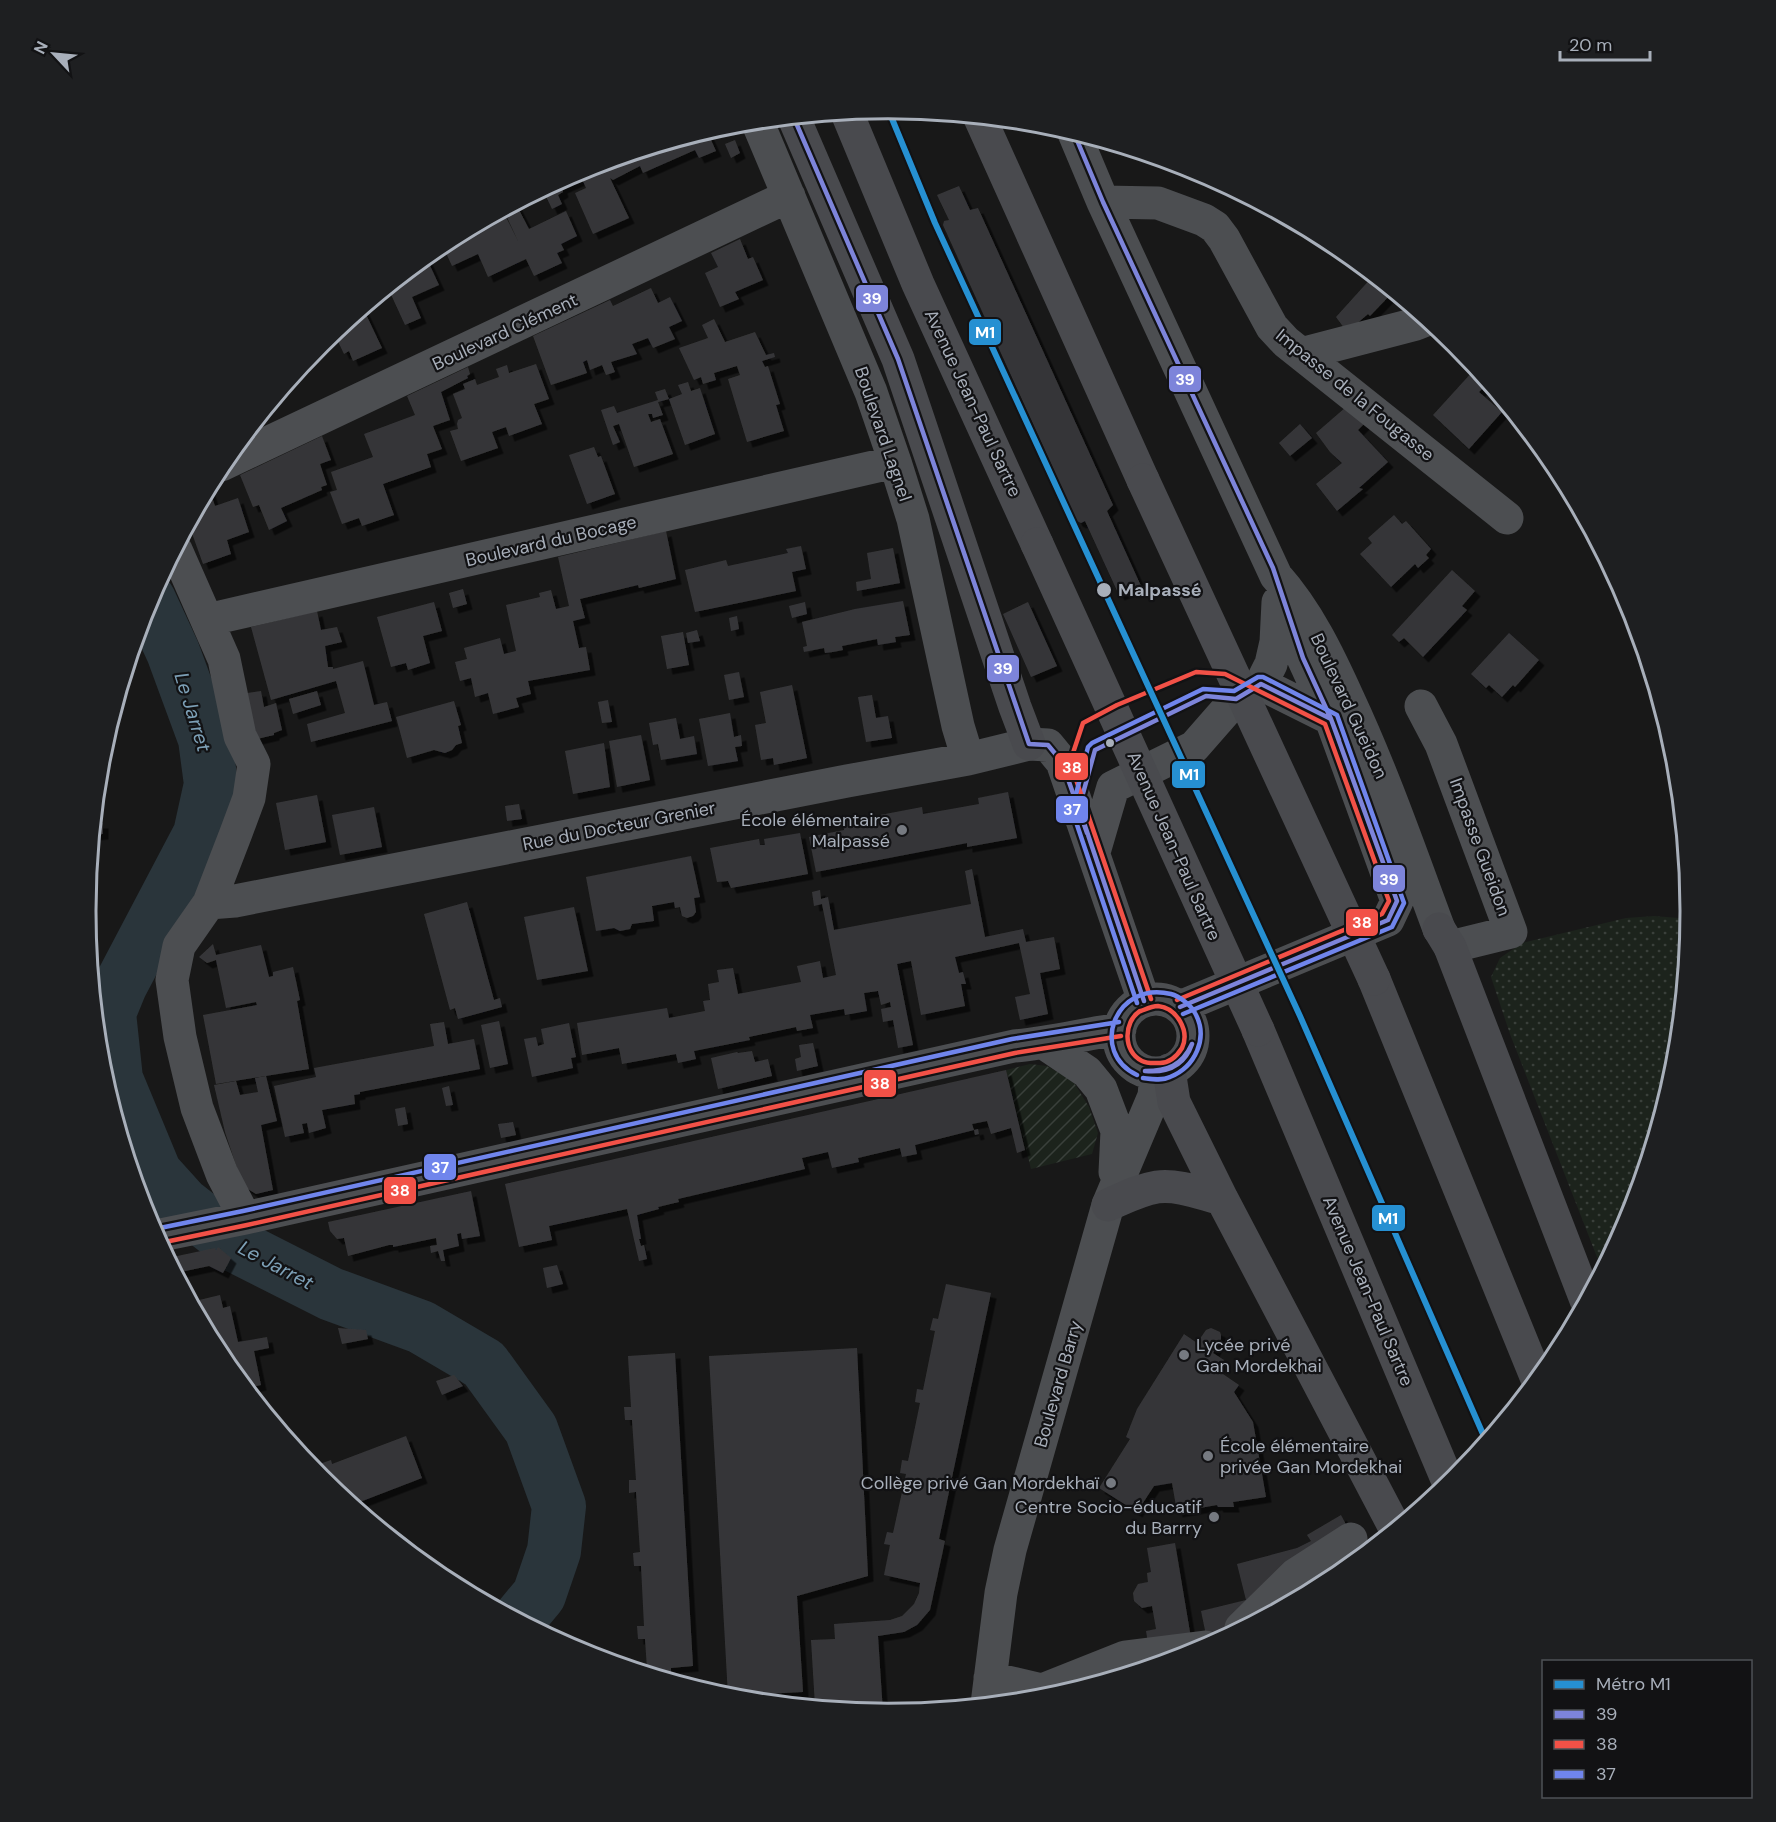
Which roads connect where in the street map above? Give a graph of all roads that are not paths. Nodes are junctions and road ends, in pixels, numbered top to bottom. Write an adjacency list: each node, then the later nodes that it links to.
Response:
1 (850, 120): 37 (highway, Avenue Jean-Paul Sartre, bridge)
2 (797, 125): 19 (highway)
3 (983, 125): 36 (highway, bridge)
4 (762, 130): 6 (street, Boulevard Lagnel)
5 (1078, 142): 7 (street, Boulevard Gueidon)
6 (789, 196): 10 (street, Boulevard Clément); 11 (street, Boulevard Lagnel)
7 (1102, 202): 9 (street, Impasse de la Fougasse); 14 (street, Boulevard Gueidon)
8 (1418, 323): 9 (street)
9 (1301, 354): 12 (street, Impasse de la Fougasse)
10 (240, 456)
11 (895, 462): 15 (street, Boulevard du Bocage); 21 (street, Boulevard Lagnel)
12 (1507, 518)
13 (180, 558): 15 (street)
14 (1276, 576): 16 (street); 18 (street); 20 (street, Boulevard Gueidon)
15 (207, 620): 23 (street)
16 (1261, 684): 18 (street); 22 (street)
17 (1421, 706): 24 (street, Impasse Gueidon)
18 (1331, 719): 20 (street); 26 (street)
19 (1029, 744): 21 (street, Rue du Docteur Grenier); 22 (street)
20 (1374, 754): 24 (street, Boulevard Gueidon)
21 (968, 759): 23 (street, Rue du Docteur Grenier)
22 (1094, 852): 25 (street)
23 (209, 903): 33 (street)
24 (1445, 938): 35 (highway)
25 (1144, 1001): 26 (street); 27 (street)
26 (1180, 1007): 29 (street)
27 (1120, 1029): 28 (street); 29 (street)
28 (1044, 1043): 30 (street); 33 (street)
29 (1152, 1069): 30 (street); 31 (street, Boulevard Barry); 32 (highway)
30 (1118, 1131): 31 (street)
31 (1111, 1197): 32 (highway); 44 (street, Boulevard Barry)
32 (1222, 1198): 38 (highway)
33 (245, 1218): 34 (street)
34 (165, 1234)
35 (1582, 1291)
36 (1533, 1370)
37 (1445, 1474)
38 (1391, 1521)
39 (1351, 1539): 40 (street)
40 (1260, 1610)
41 (1168, 1652): 42 (street)
42 (1053, 1686)
43 (1028, 1690): 44 (street)
44 (988, 1691)

